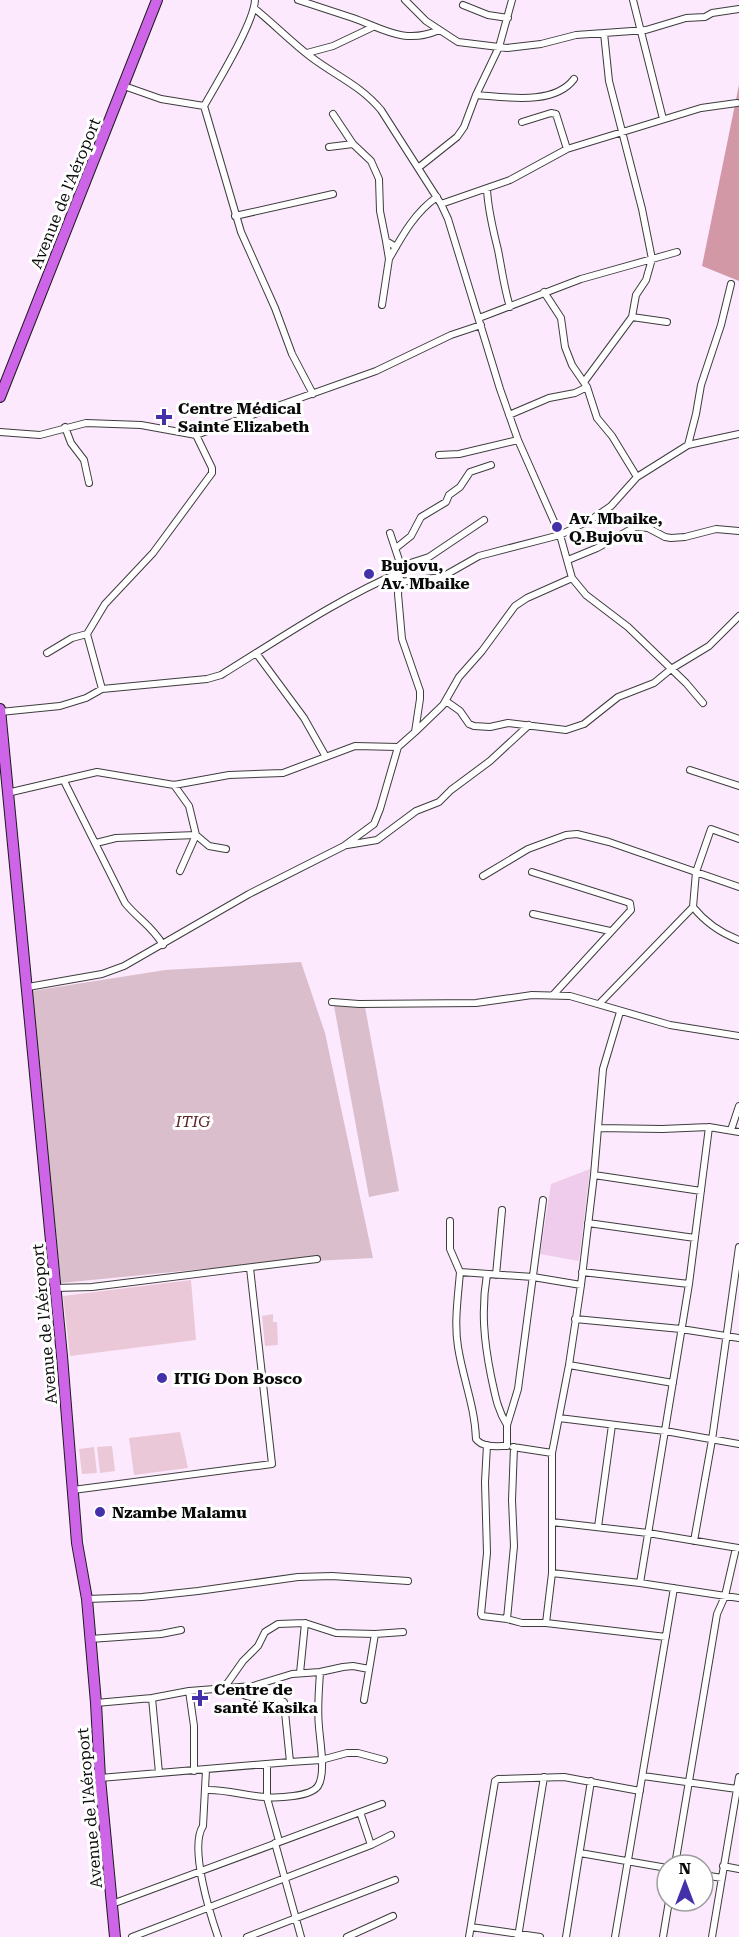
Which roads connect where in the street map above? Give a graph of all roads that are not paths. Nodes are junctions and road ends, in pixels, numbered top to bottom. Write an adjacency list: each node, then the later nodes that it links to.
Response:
1 (157, 0): 18 (highway, Avenue de l'Aéroport)
2 (255, 0): 8 (street)
3 (298, 0): 11 (street)
4 (405, 0): 12 (street)
5 (513, 0): 10 (street)
6 (633, 0): 13 (street)
7 (463, 5): 10 (street)
8 (254, 8): 16 (street); 21 (street)
9 (739, 9): 13 (street)
10 (508, 18): 15 (street)
11 (373, 27): 12 (street); 16 (street)
12 (439, 30): 15 (street)
13 (640, 31): 14 (street); 23 (street)
14 (604, 33): 15 (street); 25 (street)
15 (499, 47): 19 (street)
16 (307, 53): 29 (street)
17 (574, 79): 19 (street)
18 (124, 86): 21 (street); 48 (highway, Avenue de l'Aéroport)
19 (476, 95): 29 (street)
20 (736, 103): 23 (street)
21 (204, 106): 33 (street)
22 (333, 114): 26 (street)
23 (663, 119): 25 (street)
24 (522, 122): 28 (street)
25 (623, 134): 28 (street); 38 (street)
26 (354, 144): 27 (street); 34 (street)
27 (329, 147)
28 (567, 150): 30 (street)
29 (418, 168): 32 (street)
30 (487, 189): 32 (street); 42 (street)
31 (333, 194): 33 (street)
32 (439, 200): 35 (street); 44 (street)
33 (235, 216): 47 (street)
34 (386, 241): 35 (street); 37 (street)
35 (396, 247): 37 (street)
36 (677, 252): 38 (street)
37 (389, 259): 41 (street)
38 (652, 259): 40 (street); 43 (street)
39 (731, 284): 55 (street)
40 (544, 292): 42 (street); 46 (street)
41 (382, 305)
42 (510, 307): 44 (street)
43 (632, 317): 45 (street); 46 (street)
44 (480, 322): 47 (street); 49 (street)
45 (667, 322)
46 (586, 385): 49 (street); 58 (street)
47 (313, 394): 53 (street)
48 (0, 397)
49 (509, 415): 54 (street)
50 (65, 427): 51 (street); 53 (street); 59 (street)
51 (0, 432)
52 (739, 434): 55 (street)
53 (196, 435): 70 (street)
54 (518, 440): 56 (street); 63 (street)
55 (688, 445): 58 (street)
56 (439, 455)
57 (491, 465): 64 (street)
58 (638, 477): 63 (street)
59 (89, 483)
60 (484, 520): 66 (street)
61 (739, 531): 65 (street)
62 (390, 533): 64 (street)
63 (560, 535): 65 (street); 68 (street)
64 (396, 548): 66 (street)
65 (568, 560): 67 (street)
66 (401, 569): 68 (street); 71 (street)
67 (572, 578): 73 (street); 75 (street)
68 (400, 582): 79 (street)
69 (739, 616): 73 (street)
70 (87, 634): 72 (street); 74 (street)
71 (256, 653): 74 (street); 81 (street)
72 (47, 654)
73 (671, 669): 76 (street); 78 (street)
74 (102, 689): 77 (street)
75 (446, 701): 78 (street); 79 (street)
76 (703, 703)
77 (0, 711): 86 (highway, Avenue de l'Aéroport)
78 (529, 725): 90 (street)
79 (415, 732): 80 (street)
80 (398, 747): 81 (street); 90 (street)
81 (326, 757): 84 (street)
82 (690, 770): 85 (street)
83 (64, 781): 84 (street); 86 (street); 89 (street)
84 (174, 785): 87 (street)
85 (739, 786)
86 (7, 793): 102 (highway, Avenue de l'Aéroport)
87 (196, 835): 89 (street); 91 (street); 92 (street)
88 (739, 838): 94 (street)
89 (96, 843): 101 (street)
90 (344, 846): 101 (street)
91 (226, 849)
92 (180, 871)
93 (532, 872): 99 (street)
94 (696, 872): 95 (street); 96 (street); 97 (street)
95 (483, 876)
96 (739, 887)
97 (693, 908): 100 (street); 105 (street)
98 (533, 914): 99 (street)
99 (610, 931): 103 (street)
100 (739, 940)
101 (163, 945): 102 (street)
102 (28, 987): 130 (highway, Avenue de l'Aéroport)
103 (553, 995): 104 (street); 105 (street)
104 (332, 1002)
105 (599, 1004): 106 (street)
106 (620, 1012): 107 (street); 110 (street)
107 (739, 1036)
108 (739, 1106): 111 (street)
109 (709, 1127): 110 (street); 111 (street); 114 (street)
110 (598, 1128): 113 (street)
111 (731, 1130): 112 (street)
112 (739, 1132)
113 (594, 1175): 114 (street); 118 (street)
114 (701, 1191): 119 (street)
115 (543, 1200): 127 (street)
116 (502, 1210): 126 (street)
117 (450, 1221): 123 (street)
118 (588, 1223): 119 (street); 124 (street)
119 (695, 1238): 128 (street)
120 (739, 1247): 133 (street)
121 (317, 1259): 122 (street)
122 (250, 1268): 130 (street); 147 (street)
123 (459, 1272): 125 (street); 143 (street)
124 (582, 1272): 128 (street); 129 (street)
125 (487, 1274): 126 (street); 138 (street)
126 (496, 1275): 127 (street)
127 (533, 1277): 129 (street); 138 (street)
128 (689, 1284): 132 (street)
129 (581, 1285): 131 (street)
130 (55, 1288): 147 (highway, Avenue de l'Aéroport)
131 (575, 1318): 132 (street); 135 (street)
132 (681, 1329): 133 (street); 136 (street)
133 (727, 1336): 134 (street); 141 (street)
134 (739, 1338)
135 (569, 1365): 136 (street); 137 (street)
136 (673, 1383): 140 (street)
137 (559, 1418): 139 (street); 146 (street)
138 (507, 1425): 144 (street)
139 (612, 1425): 140 (street); 149 (street)
140 (665, 1431): 141 (street); 150 (street)
141 (712, 1440): 142 (street); 151 (street)
142 (739, 1444)
143 (487, 1445): 144 (street); 160 (street)
144 (507, 1446): 145 (street)
145 (514, 1447): 146 (street); 160 (street)
146 (552, 1453): 148 (street)
147 (73, 1490): 159 (highway, Avenue de l'Aéroport)
148 (552, 1522): 149 (street); 153 (street)
149 (598, 1527): 150 (street)
150 (648, 1533): 151 (street); 155 (street)
151 (694, 1541): 152 (street)
152 (737, 1548): 157 (street)
153 (552, 1573): 155 (street); 162 (street)
154 (408, 1581): 159 (street)
155 (640, 1583): 156 (street)
156 (674, 1588): 157 (street); 166 (street)
157 (725, 1596): 158 (street); 189 (street)
158 (739, 1598)
159 (87, 1599): 167 (highway, Avenue de l'Aéroport)
160 (507, 1619): 162 (street)
161 (305, 1623): 165 (street); 170 (street); 172 (street)
162 (546, 1623): 166 (street)
163 (181, 1630): 167 (street)
164 (403, 1632): 165 (street)
165 (375, 1634): 168 (street)
166 (666, 1637): 184 (street)
167 (90, 1639): 176 (highway, Avenue de l'Aéroport)
168 (369, 1669): 169 (street); 175 (street)
169 (320, 1672): 170 (street); 177 (street)
170 (300, 1673): 171 (street)
171 (240, 1687): 172 (street); 179 (street)
172 (224, 1688): 173 (street)
173 (189, 1691): 174 (street); 182 (street)
174 (152, 1698): 176 (street); 183 (street)
175 (364, 1700)
176 (96, 1703): 187 (highway, Avenue de l'Aéroport)
177 (321, 1760): 178 (street); 179 (street); 193 (street)
178 (384, 1760)
179 (290, 1762): 180 (street)
180 (267, 1766): 181 (street); 193 (street)
181 (206, 1770): 182 (street); 191 (street)
182 (194, 1771): 183 (street)
183 (159, 1773): 187 (street)
184 (643, 1776): 189 (street); 192 (street)
185 (544, 1777): 188 (street); 215 (street); 216 (street)
186 (739, 1777): 190 (street)
187 (100, 1778): 210 (highway, Avenue de l'Aéroport)
188 (591, 1781): 192 (street); 199 (street)
189 (688, 1783): 190 (street); 200 (street)
190 (737, 1789): 203 (street)
191 (206, 1790): 193 (street); 205 (street)
192 (640, 1791): 201 (street)
193 (267, 1798): 197 (street)
194 (382, 1804): 195 (street)
195 (360, 1812): 197 (street); 198 (street)
196 (391, 1835): 198 (street)
197 (277, 1842): 205 (street); 208 (street)
198 (371, 1845): 208 (street)
199 (580, 1853): 201 (street); 225 (street)
200 (677, 1853)
201 (628, 1861): 202 (street); 226 (street)
202 (655, 1866)
203 (723, 1866): 204 (street); 207 (street)
204 (739, 1869)
205 (201, 1870): 210 (street); 211 (street)
206 (715, 1877): 207 (street)
207 (722, 1878): 228 (street)
208 (284, 1879): 211 (street); 214 (street)
209 (395, 1880): 214 (street)
210 (112, 1904): 217 (highway, Avenue de l'Aéroport)
211 (208, 1908): 218 (street); 219 (street)
212 (667, 1913): 227 (street)
213 (393, 1916): 222 (street)
214 (295, 1919): 220 (street); 221 (street)
215 (471, 1927): 216 (street); 223 (street)
216 (518, 1935): 224 (street)
217 (115, 1937)
218 (132, 1937)
219 (218, 1937)
220 (247, 1937)
221 (301, 1937)
222 (347, 1937)
223 (469, 1937)
224 (540, 1937)
225 (566, 1937)
226 (615, 1937)
227 (663, 1937)
228 (712, 1937)

